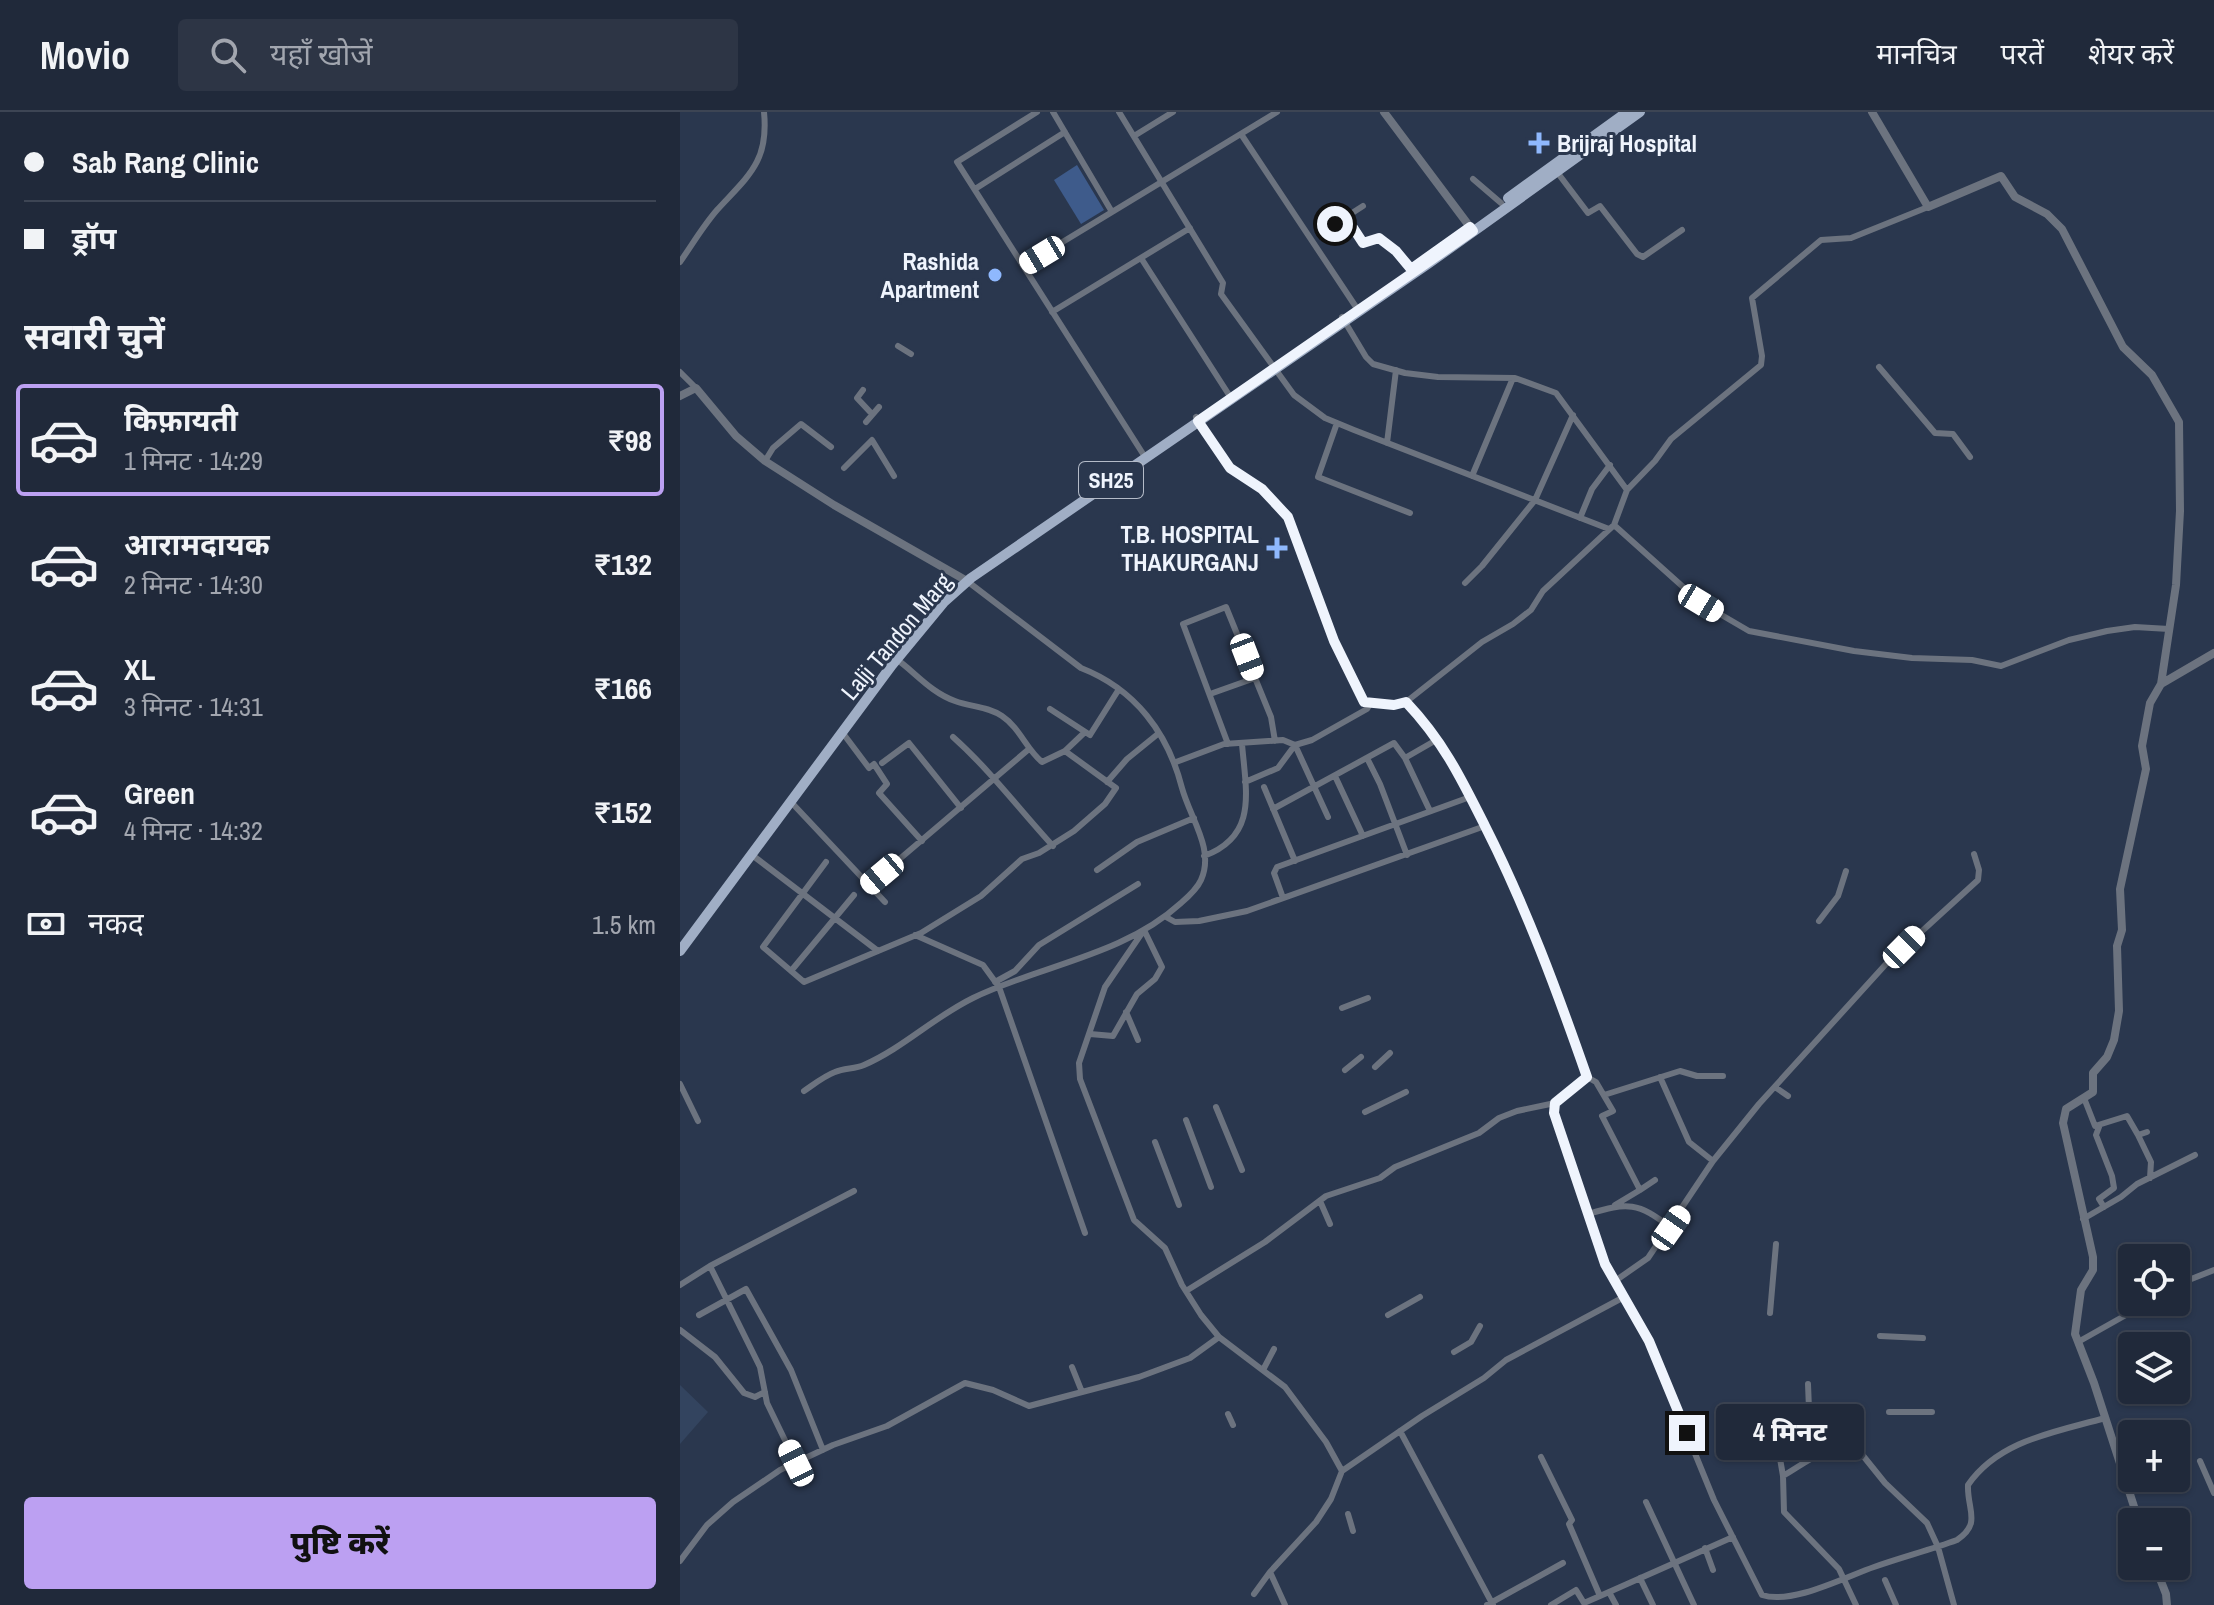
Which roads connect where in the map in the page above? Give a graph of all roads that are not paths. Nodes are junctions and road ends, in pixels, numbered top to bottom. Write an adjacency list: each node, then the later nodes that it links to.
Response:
1 (764, 112): 29 (street)
2 (1037, 112): 18 (street)
3 (1053, 112): 12 (street)
4 (1119, 112): 14 (street)
5 (1173, 112): 14 (street)
6 (1277, 112): 13 (street)
7 (1384, 112): 26 (street)
8 (1627, 112): 11 (main road, Lalji Tandon Marg / SH25)
9 (1640, 112): 11 (main road, Lalji Tandon Marg / SH25)
10 (1872, 112): 21 (street)
11 (1620, 122): 15 (main road, Lalji Tandon Marg / SH25); 19 (main road, Lalji Tandon Marg / SH25)
12 (1065, 132): 18 (street); 22 (street)
13 (1241, 134): 17 (street); 32 (street)
14 (1134, 136): 17 (street)
15 (1557, 172): 26 (main road, Lalji Tandon Marg / SH25); 27 (street)
16 (1473, 179): 19 (street)
17 (1162, 182): 22 (street); 25 (street)
18 (975, 189): 30 (street)
19 (1501, 203): 26 (main road, Lalji Tandon Marg / SH25)
20 (1363, 206): 23 (street)
21 (1928, 207): 61 (street); 68 (street)
22 (1112, 212): 30 (street)
23 (1346, 217): 24 (street); 31 (street)
24 (1335, 224)
25 (1190, 228): 28 (street); 38 (street)
26 (1472, 229): 31 (main road, Lalji Tandon Marg / SH25); 34 (main road, Lalji Tandon Marg / SH25)
27 (1682, 230)
28 (1141, 258): 33 (street); 45 (street)
29 (680, 262)
30 (1023, 266): 33 (street)
31 (1411, 269): 32 (main road, Lalji Tandon Marg / SH25)
32 (1356, 307): 34 (main road, Lalji Tandon Marg / SH25)
33 (1052, 312): 54 (street)
34 (1343, 319): 38 (main road, Lalji Tandon Marg / SH25); 39 (street)
35 (898, 346): 36 (street)
36 (911, 354)
37 (1879, 367): 55 (street)
38 (1272, 368): 45 (main road, Lalji Tandon Marg / SH25); 51 (street)
39 (1396, 370): 41 (street); 52 (street)
40 (680, 372): 42 (street)
41 (1513, 378): 48 (street); 60 (street)
42 (696, 388): 44 (street); 56 (street)
43 (863, 390): 47 (street)
44 (680, 396)
45 (1230, 396): 49 (main road, Lalji Tandon Marg / SH25)
46 (879, 407): 47 (street)
47 (872, 414): 50 (street)
48 (1573, 415): 57 (street); 62 (street)
49 (1197, 419): 54 (main road, Lalji Tandon Marg / SH25); 76 (street)
50 (866, 422)
51 (1337, 423): 52 (street); 63 (street)
52 (1387, 443): 60 (street)
53 (831, 447): 56 (street)
54 (1144, 455): 66 (main road, Lalji Tandon Marg / SH25)
55 (1970, 457)
56 (765, 461): 66 (street)
57 (1610, 465): 61 (street); 64 (street)
58 (844, 468): 59 (street)
59 (894, 476)
60 (1472, 476): 62 (street)
61 (1627, 490): 65 (street)
62 (1535, 500): 64 (street); 67 (street)
63 (1410, 513)
64 (1580, 518): 65 (street)
65 (1611, 527): 68 (street); 75 (street)
66 (964, 580): 70 (main road, Lalji Tandon Marg / SH25); 73 (street)
67 (1465, 583)
68 (2169, 629): 72 (street)
69 (2214, 653): 72 (street)
70 (895, 658): 78 (main road, Lalji Tandon Marg / SH25); 87 (street); 104 (main road, Lalji Tandon Marg / SH25)
71 (1255, 678): 74 (street); 74 (street); 83 (street)
72 (2161, 684): 154 (street)
73 (1119, 689): 79 (street); 80 (street)
74 (1210, 694): 84 (street)
75 (1406, 702): 76 (street); 82 (street)
76 (1370, 704): 86 (street)
77 (1050, 709): 79 (street)
78 (842, 732): 100 (main road, Lalji Tandon Marg / SH25); 110 (street)
79 (1085, 732): 88 (street)
80 (1159, 733): 91 (street); 95 (street)
81 (953, 737): 94 (street)
82 (1438, 739): 90 (street); 99 (street)
83 (1275, 741): 85 (street); 86 (street)
84 (1228, 744): 85 (street); 91 (street)
85 (1242, 744): 96 (street)
86 (1295, 745): 96 (street); 98 (street)
87 (1029, 749): 88 (street); 94 (street)
88 (1065, 751): 95 (street)
89 (1367, 758): 90 (street); 93 (street); 107 (street)
90 (1405, 758): 103 (street)
91 (1176, 762): 106 (street)
92 (882, 763): 101 (street)
93 (1335, 776): 98 (street); 109 (street)
94 (995, 779): 101 (street); 111 (street)
95 (1107, 782): 111 (street)
96 (1245, 782): 115 (street)
97 (1264, 787): 102 (street)
98 (1314, 787): 102 (street); 105 (street)
99 (1470, 797): 103 (street); 108 (street)
100 (791, 802): 104 (main road, Lalji Tandon Marg / SH25); 121 (street)
101 (961, 808): 110 (street)
102 (1273, 809): 116 (street)
103 (1430, 811): 107 (street)
104 (780, 812): 113 (main road, Lalji Tandon Marg / SH25); 131 (main road, Lalji Tandon Marg / SH25)
105 (1328, 817)
106 (1194, 818): 115 (street); 118 (street)
107 (1396, 824): 109 (street); 114 (street)
108 (1485, 826): 114 (street); 146 (street)
109 (1363, 836): 116 (street)
110 (922, 841): 121 (street)
111 (1053, 846): 130 (street)
112 (1974, 854): 149 (street)
113 (752, 855): 122 (street); 132 (main road, Lalji Tandon Marg / SH25)
114 (1407, 855): 124 (street)
115 (1204, 856): 126 (street)
116 (1295, 861): 124 (street)
117 (826, 862): 122 (street)
118 (1097, 870)
119 (1846, 871): 128 (street)
120 (1138, 884): 135 (street)
121 (869, 885): 125 (street)
122 (803, 895): 127 (street); 134 (street)
123 (854, 895): 127 (street)
124 (1283, 898): 126 (street)
125 (885, 902)
126 (1166, 917): 129 (street)
127 (835, 919): 133 (street); 134 (street)
128 (1819, 921)
129 (1144, 930): 135 (street); 138 (street); 139 (street)
130 (915, 935): 133 (street); 135 (street)
131 (680, 943)
132 (680, 951)
133 (878, 951): 134 (street)
134 (791, 971)
135 (997, 985): 150 (street); 182 (street)
136 (1368, 998): 137 (street)
137 (1342, 1008)
138 (1126, 1012): 139 (street); 140 (street)
139 (1090, 1034): 189 (street)
140 (1138, 1040)
141 (1390, 1053): 143 (street)
142 (1361, 1057): 144 (street)
143 (1375, 1067)
144 (1345, 1070)
145 (1723, 1076): 147 (street)
146 (1587, 1077): 152 (street); 155 (street)
147 (1660, 1077): 152 (street); 167 (street)
148 (680, 1084): 161 (street)
149 (1775, 1087): 153 (street); 167 (street)
150 (804, 1091)
151 (1406, 1092): 158 (street)
152 (1604, 1095): 172 (street)
153 (1788, 1096)
154 (2084, 1098): 162 (street); 179 (street)
155 (1555, 1103): 156 (street); 159 (street)
156 (1544, 1105): 159 (street); 174 (street)
157 (1216, 1107): 168 (street)
158 (1365, 1112)
159 (1554, 1113): 178 (street)
160 (1186, 1120): 171 (street)
161 (698, 1121)
162 (2099, 1127): 164 (street); 177 (street)
163 (2147, 1132): 164 (street)
164 (2138, 1135): 169 (street)
165 (1155, 1142): 175 (street)
166 (2195, 1155): 169 (street)
167 (1713, 1161): 181 (street)
168 (1242, 1170)
169 (2150, 1178): 177 (street)
170 (1655, 1180): 172 (street)
171 (1211, 1187)
172 (1640, 1190): 176 (street)
173 (854, 1191): 184 (street)
174 (1320, 1201): 180 (street); 189 (street)
175 (1179, 1205)
176 (1612, 1207): 178 (street); 181 (street)
177 (2104, 1207): 179 (street)
178 (1588, 1214): 187 (street)
179 (2083, 1219): 202 (street)
180 (1330, 1224)
181 (1671, 1228): 187 (street)
182 (1085, 1233)
183 (1776, 1244): 193 (street)
184 (710, 1266): 188 (street); 192 (street)
185 (2214, 1270): 186 (street)
186 (2190, 1279)
187 (1615, 1281): 191 (street)
188 (680, 1285)
189 (1186, 1291): 200 (street)
190 (1420, 1297): 195 (street)
191 (1624, 1297): 216 (street); 229 (street)
192 (726, 1298): 194 (street); 208 (street); 218 (street)
193 (1770, 1313)
194 (699, 1315)
195 (1388, 1315)
196 (2124, 1316): 202 (street)
197 (1480, 1326): 204 (street)
198 (680, 1330): 208 (street)
199 (1880, 1336): 201 (street)
200 (1219, 1337): 206 (street); 209 (street)
201 (1923, 1338)
202 (2078, 1342): 214 (street)
203 (1274, 1349): 206 (street)
204 (1454, 1352)
205 (1072, 1367): 209 (street)
206 (1263, 1370): 222 (street)
207 (1808, 1384): 213 (street)
208 (765, 1392): 221 (street)
209 (1082, 1392): 218 (street)
210 (1889, 1412): 211 (street)
211 (1932, 1412)
212 (1228, 1414): 215 (street)
213 (1832, 1416)
214 (2105, 1418): 226 (street); 230 (street)
215 (1233, 1425)
216 (1400, 1431): 222 (street); 244 (street)
217 (1776, 1435): 223 (street)
218 (823, 1450): 221 (street)
219 (1541, 1457): 243 (street)
220 (2200, 1461): 224 (street)
221 (796, 1463): 232 (street)
222 (1342, 1471): 236 (street)
223 (1783, 1476): 230 (street); 238 (street)
224 (2214, 1493)
225 (1646, 1502): 233 (street)
226 (2134, 1508)
227 (1348, 1514): 228 (street)
228 (1353, 1531)
229 (1733, 1537): 231 (street); 238 (street)
230 (1938, 1547): 238 (street); 252 (street)
231 (1705, 1548): 233 (street); 235 (street)
232 (680, 1561)
233 (1674, 1562): 237 (street); 249 (street)
234 (1563, 1563): 244 (street)
235 (1713, 1570)
236 (1270, 1572): 242 (street); 245 (street)
237 (1640, 1578): 241 (street); 248 (street)
238 (1843, 1579): 250 (street)
239 (1885, 1580): 251 (street)
240 (2160, 1580): 253 (street)
241 (1609, 1592): 243 (street); 247 (street)
242 (1254, 1594)
243 (1600, 1596): 246 (street)
244 (1491, 1604)
245 (1285, 1605)
246 (1551, 1605)
247 (1616, 1605)
248 (1653, 1605)
249 (1694, 1605)
250 (1856, 1605)
251 (1896, 1605)
252 (1954, 1605)
253 (2167, 1605)

